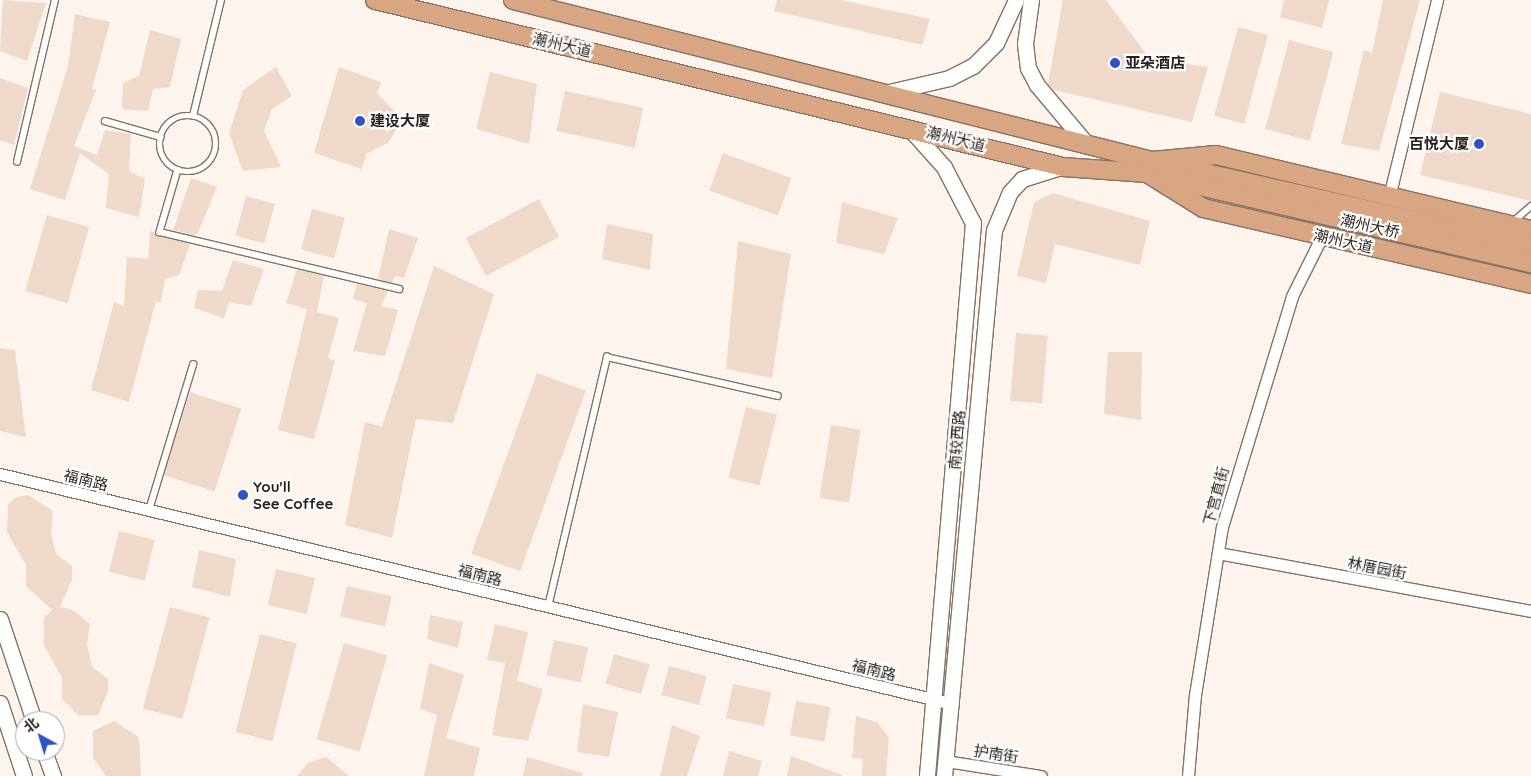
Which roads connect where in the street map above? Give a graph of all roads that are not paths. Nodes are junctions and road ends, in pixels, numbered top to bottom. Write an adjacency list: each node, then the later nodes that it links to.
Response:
1 (56, 0): 14 (lane)
2 (221, 0): 9 (lane)
3 (375, 0): 11 (highway, 潮州大道)
4 (514, 0): 8 (highway, 潮州大道)
5 (1016, 0): 8 (main road)
6 (1032, 0): 13 (main road)
7 (1437, 0): 19 (street)
8 (889, 92): 13 (highway, 潮州大道)
9 (194, 116): 12 (lane); 17 (lane)
10 (105, 121): 12 (lane)
11 (906, 126): 15 (highway, 潮州大道); 36 (main road, 南较西路)
12 (161, 137): 17 (lane)
13 (1084, 141): 16 (highway, 潮州大道)
14 (17, 162)
15 (1063, 167): 16 (highway, 潮州大道); 38 (main road, 南较西路)
16 (1150, 167): 18 (highway); 19 (highway, 潮州大道); 23 (highway, 潮州大道)
17 (178, 170): 27 (lane)
18 (1212, 181): 24 (highway, 潮州大桥); 25 (highway, 潮州大桥)
19 (1389, 197): 21 (highway, 潮州大道)
20 (1531, 206): 21 (lane)
21 (1508, 225): 22 (highway, 潮州大道)
22 (1531, 230)
23 (1322, 236): 26 (highway, 潮州大道); 32 (street, 下宫直街)
24 (1531, 246)
25 (1531, 263)
26 (1531, 284)
27 (399, 289)
28 (193, 365): 31 (lane)
29 (778, 396): 33 (lane)
30 (0, 474): 31 (street, 福南路)
31 (149, 510): 33 (street, 福南路)
32 (1218, 553): 34 (street, 林厝园街); 46 (street, 下宫直街)
33 (548, 606): 36 (street, 福南路)
34 (1531, 611)
35 (0, 619): 39 (main road)
36 (935, 700): 38 (street, 福南路); 44 (main road, 南较西路)
37 (0, 703): 42 (main road)
38 (953, 704): 41 (main road, 南较西路)
39 (31, 711)
40 (48, 761): 43 (main road)
41 (945, 768): 45 (street, 护南街)
42 (24, 776)
43 (53, 776)
44 (927, 776)
45 (1041, 776)
46 (1188, 776)

